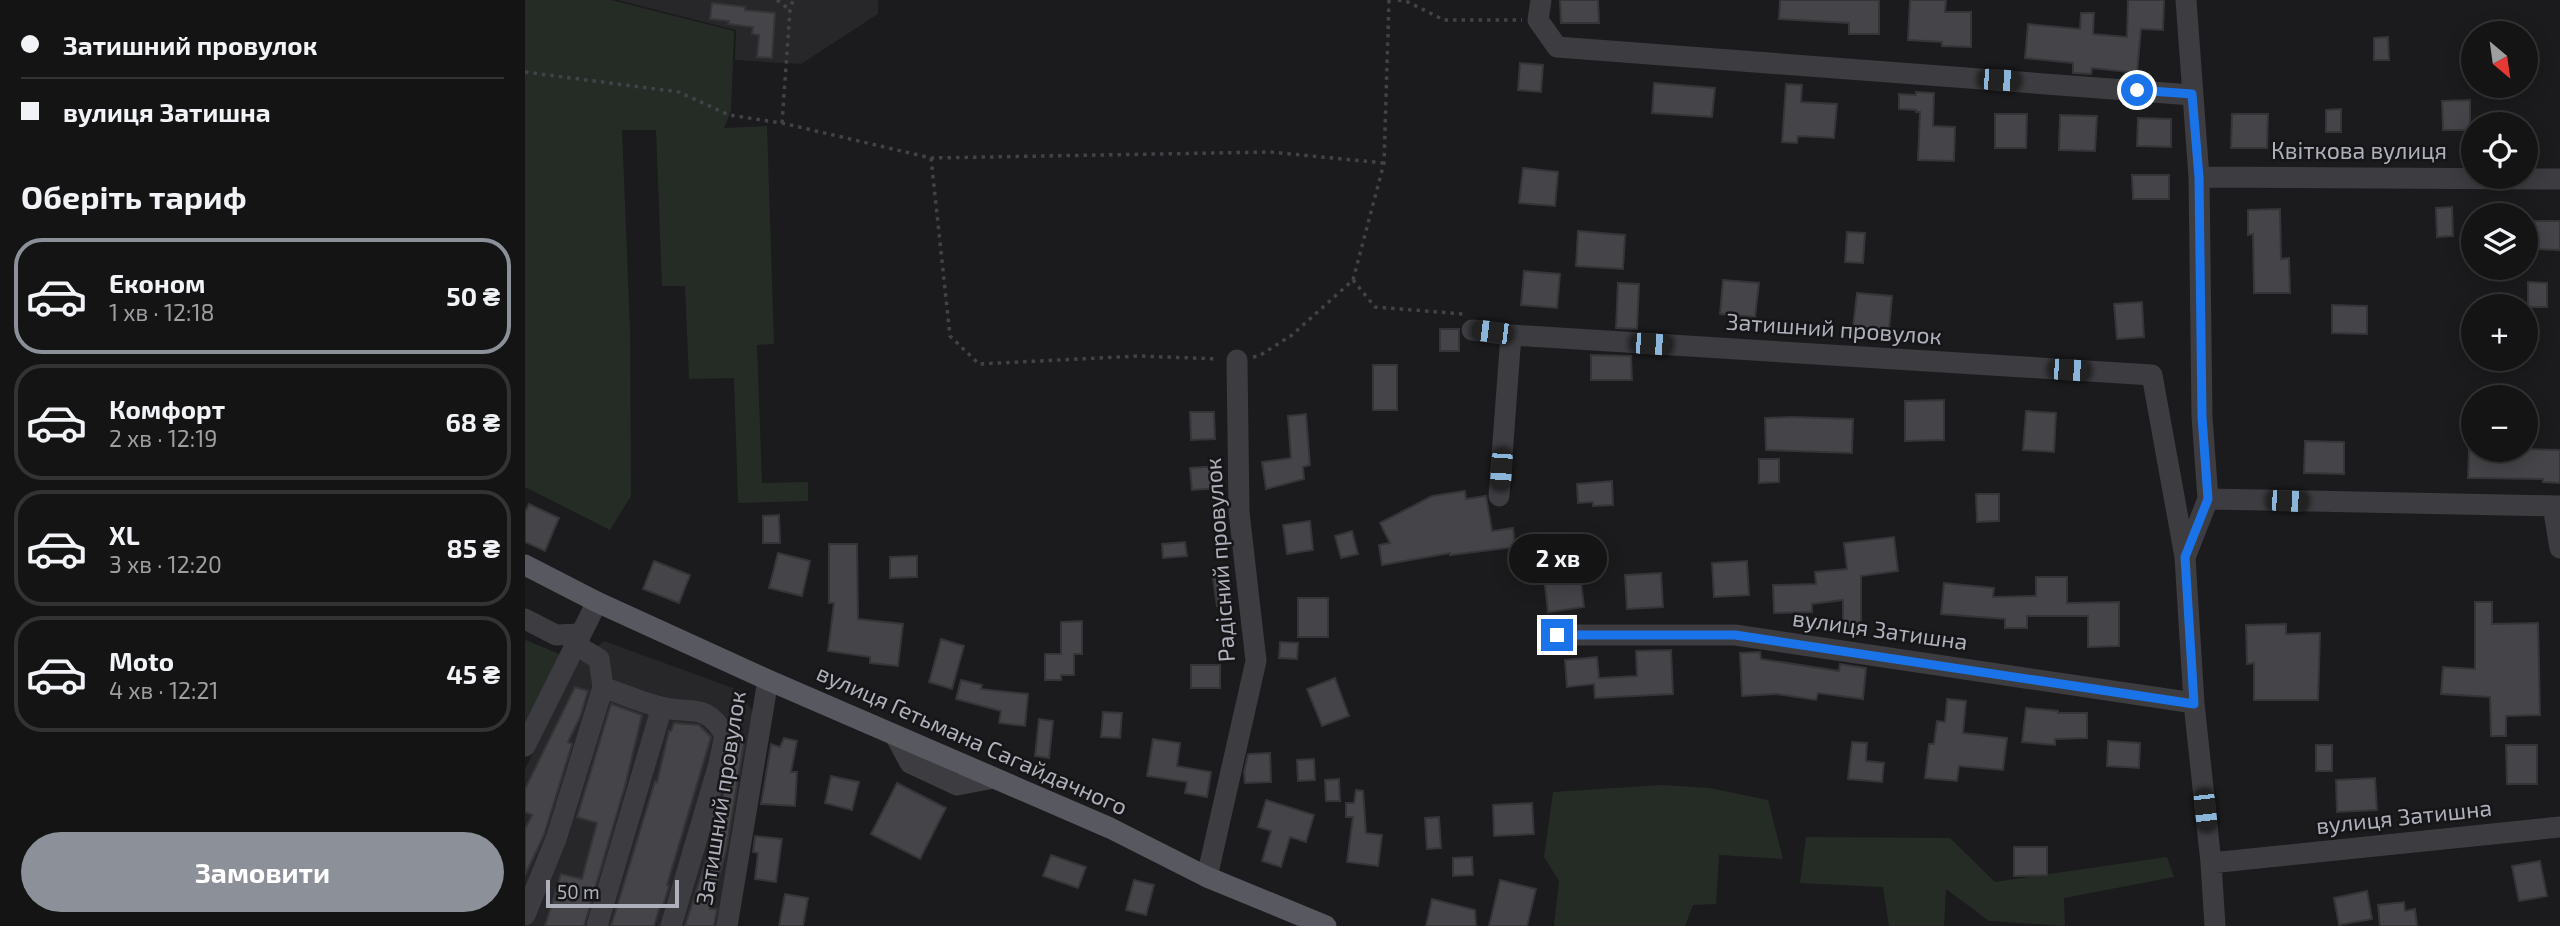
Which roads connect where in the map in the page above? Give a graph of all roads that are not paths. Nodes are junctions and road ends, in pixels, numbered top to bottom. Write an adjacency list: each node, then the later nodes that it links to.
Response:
1 (2186, 0): 3 (street)
2 (1539, 10): 3 (street)
3 (2192, 94): 4 (street)
4 (2199, 177): 5 (street, Квіткова вулиця); 10 (street)
5 (2560, 179)
6 (1472, 330): 7 (street)
7 (1511, 335): 9 (street); 13 (street, Затишний провулок)
8 (1237, 360): 26 (street, Радісний провулок)
9 (1500, 496)
10 (2208, 499): 11 (street); 13 (street)
11 (2557, 506): 12 (street)
12 (2560, 548)
13 (2185, 557): 21 (street)
14 (525, 565): 15 (main road, вулиця Гетьмана Сагайдачного)
15 (597, 602): 18 (street); 19 (main road, вулиця Гетьмана Сагайдачного)
16 (525, 619): 18 (street)
17 (1557, 635): 21 (street, вулиця Затишна)
18 (579, 639): 20 (street); 23 (street)
19 (768, 680): 26 (main road, вулиця Гетьмана Сагайдачного); 30 (street, Затишний провулок)
20 (603, 687): 22 (street); 27 (street)
21 (2194, 704): 25 (street)
22 (662, 708): 28 (street); 29 (street)
23 (525, 746)
24 (2560, 827): 25 (street, вулиця Затишна)
25 (2211, 863): 32 (street)
26 (1207, 877): 31 (main road, вулиця Гетьмана Сагайдачного)
27 (525, 915)
28 (597, 926)
29 (671, 926)
30 (727, 926)
31 (1326, 926)
32 (2215, 926)

